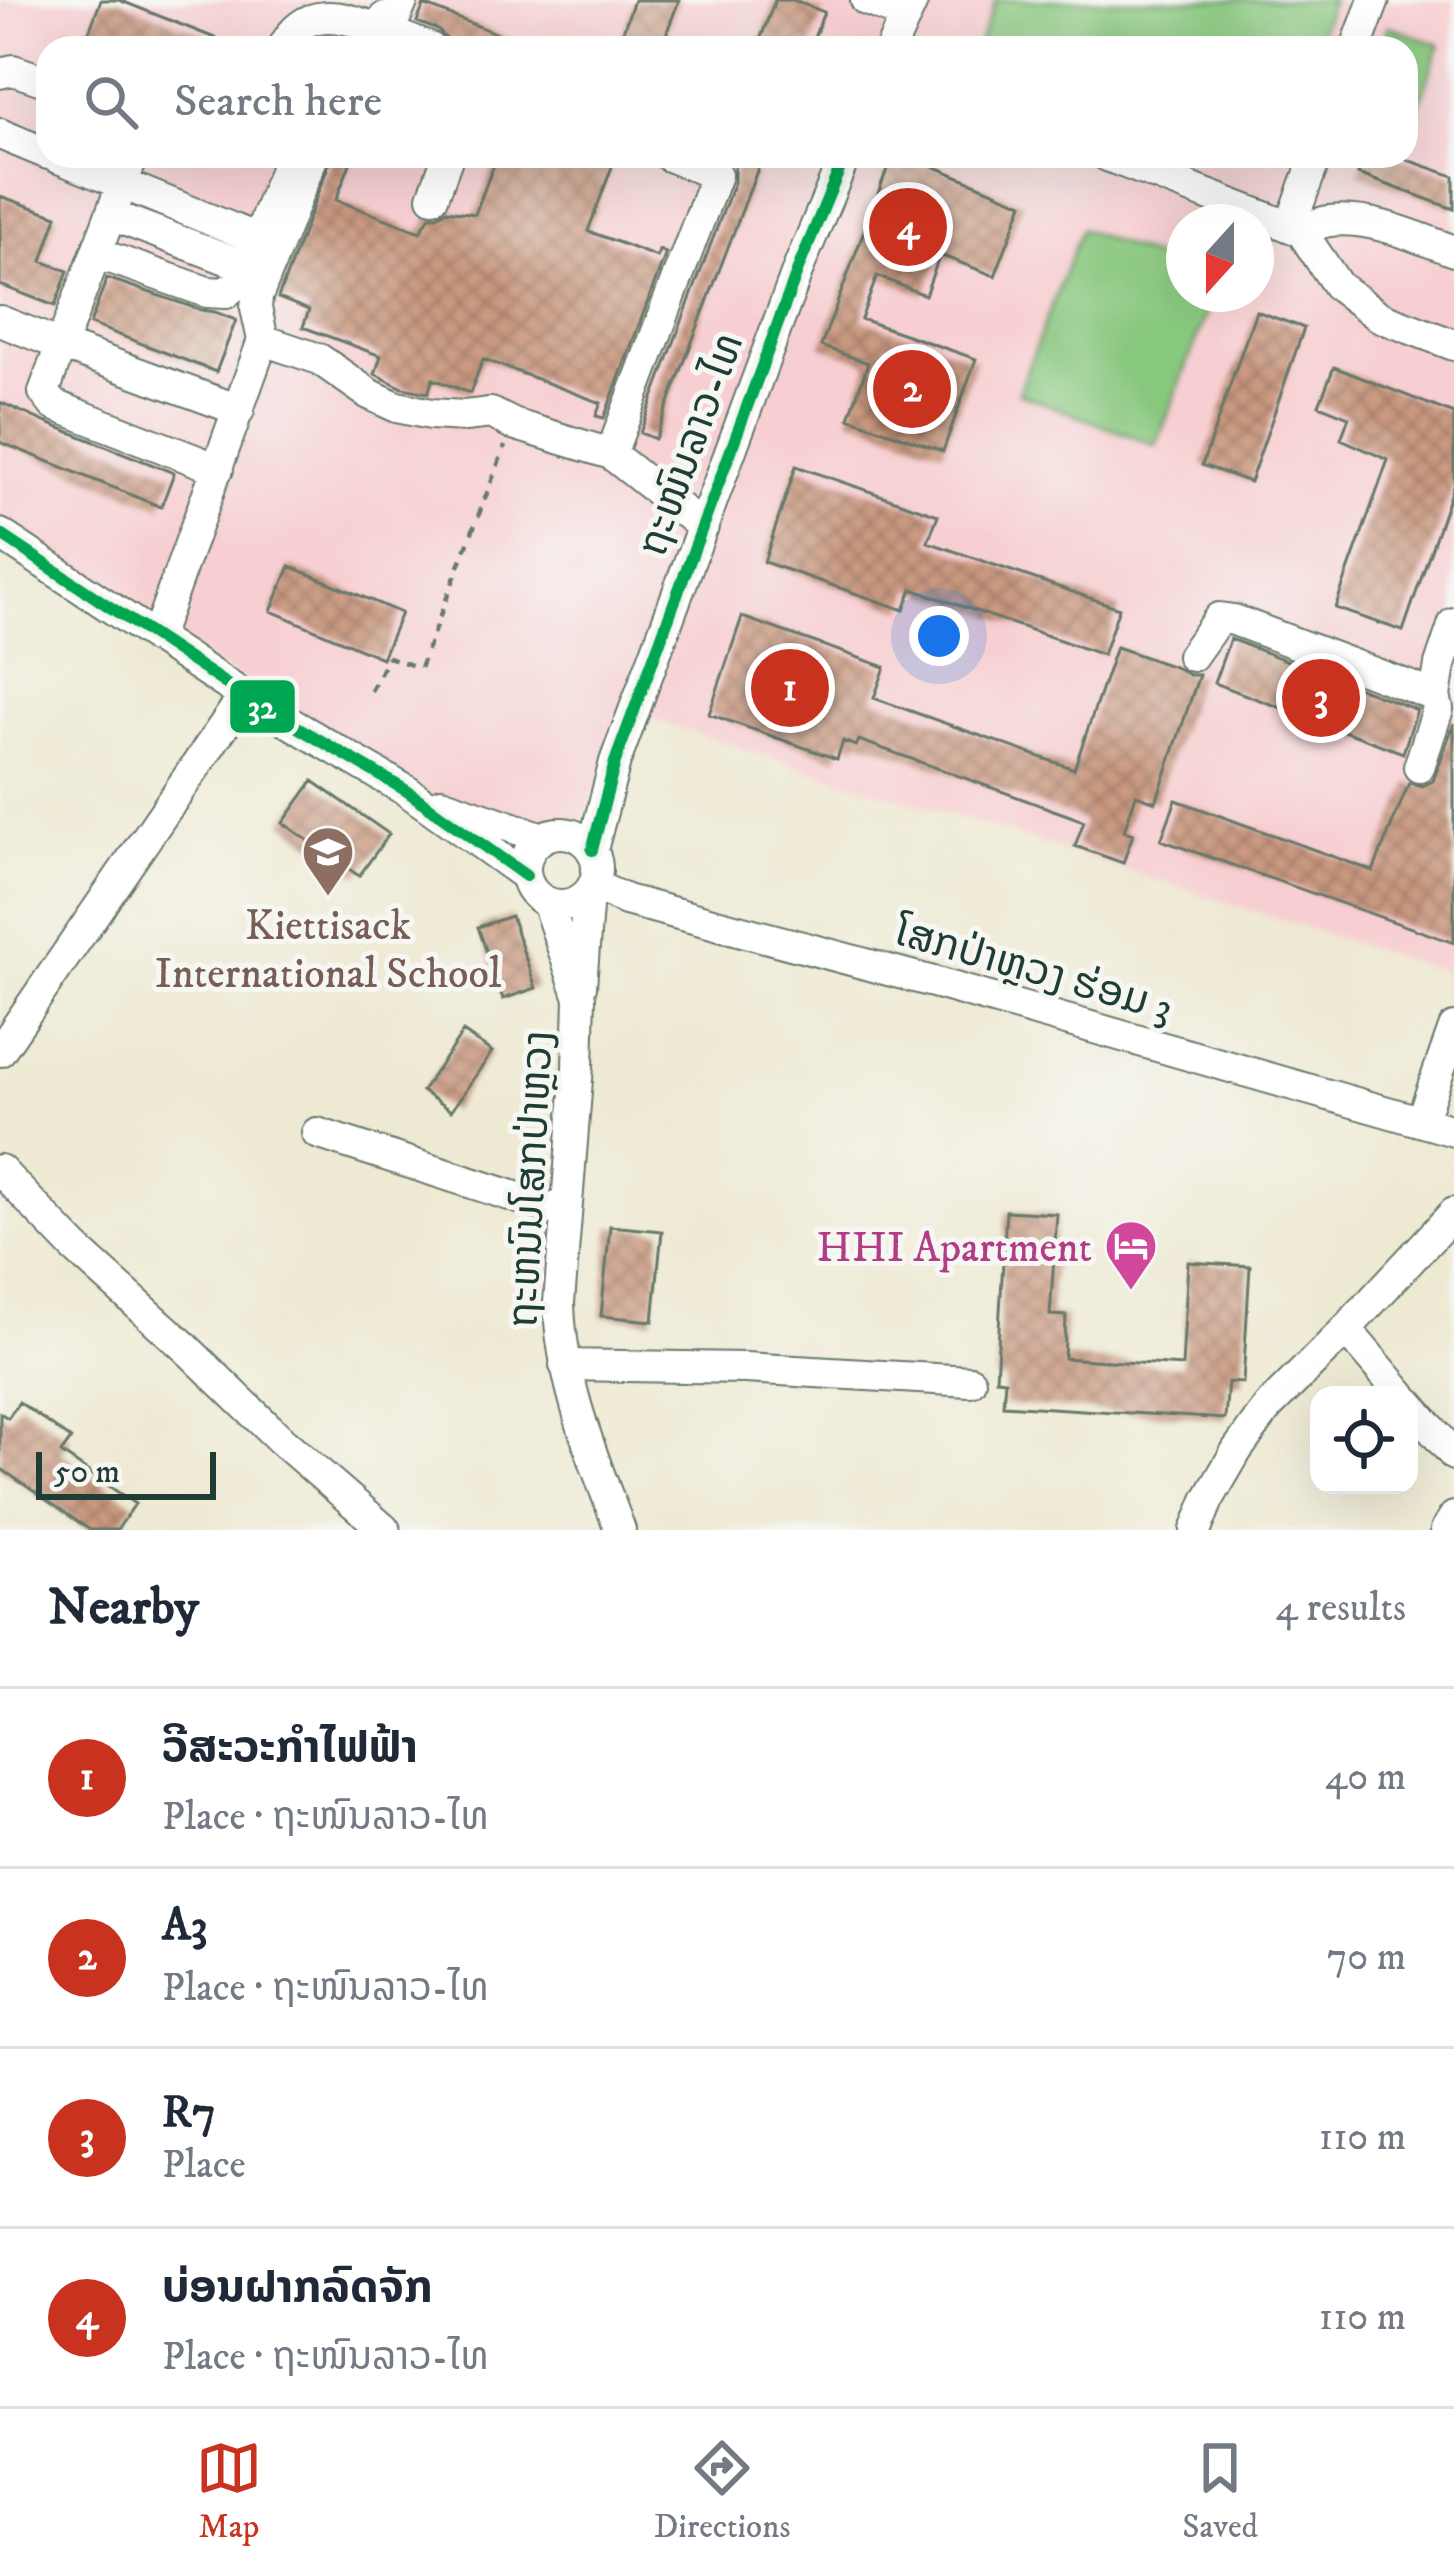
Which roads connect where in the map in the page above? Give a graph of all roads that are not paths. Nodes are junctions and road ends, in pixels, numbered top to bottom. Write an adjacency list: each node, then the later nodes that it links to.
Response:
1 (381, 0): 7 (street)
2 (403, 0): 7 (street)
3 (866, 0): 5 (street)
4 (1374, 0): 12 (street)
5 (909, 8): 11 (street)
6 (344, 18): 7 (street); 8 (street); 9 (street)
7 (389, 32): 10 (street)
8 (289, 36)
9 (337, 36)
10 (399, 36)
11 (896, 36)
12 (1360, 36)
13 (0, 74): 14 (street)
14 (36, 78)
15 (0, 134): 16 (street)
16 (36, 149)
17 (285, 168): 30 (street)
18 (308, 168): 32 (street)
19 (439, 168): 25 (street)
20 (697, 168): 36 (street)
21 (840, 168): 38 (street, ຖະໜົນລາວ-ໄທ)
22 (1138, 168): 27 (street)
23 (1313, 168): 27 (street)
24 (128, 170): 26 (street); 30 (street)
25 (433, 197)
26 (111, 215): 29 (street); 30 (street)
27 (1296, 229): 28 (street); 34 (street)
28 (1454, 250)
29 (96, 253): 30 (street); 33 (street)
30 (250, 255)
31 (0, 321): 33 (street)
32 (263, 340): 35 (street); 36 (street)
33 (61, 345): 35 (street); 37 (street)
34 (1454, 345)
35 (239, 410): 37 (street)
36 (611, 454): 38 (street)
37 (218, 469): 41 (street)
38 (703, 527): 45 (street, ຖະໜົນລາວ-ໄທ)
39 (0, 534): 41 (street)
40 (1454, 623): 44 (street)
41 (156, 638): 43 (street)
42 (1192, 656): 44 (street)
43 (244, 696): 47 (street); 55 (street)
44 (1435, 696): 46 (street)
45 (615, 762): 48 (street, ຖະໜົນລາວ-ໄທ); 49 (street, ຖະໜົນລາວ-ໄທ)
46 (1419, 767)
47 (407, 791): 48 (street); 50 (street)
48 (553, 836): 49 (street); 50 (street)
49 (592, 850): 51 (street)
50 (526, 876): 52 (street)
51 (591, 889): 52 (street); 53 (street); 56 (street, ໂສກປ່າຫຼວງ ຮ່ອມ 3)
52 (547, 902): 53 (street, ຖະຫນົນໂສກປ່າຫຼວງ)
53 (580, 998): 60 (street, ຖະຫນົນໂສກປ່າຫຼວງ)
54 (1454, 1028): 56 (street)
55 (0, 1052)
56 (1421, 1121): 57 (street, ໂສກປ່າຫຼວງ ຮ່ອມ 3)
57 (1454, 1131)
58 (317, 1133): 60 (street)
59 (0, 1170): 69 (street)
60 (565, 1213): 63 (street, ຖະຫນົນໂສກປ່າຫຼວງ)
61 (1454, 1213): 62 (street)
62 (1346, 1329): 65 (street); 71 (street)
63 (566, 1365): 64 (street); 70 (street, ຖະຫນົນໂສກປ່າຫຼວງ)
64 (970, 1381)
65 (1394, 1386)
66 (1418, 1413): 67 (street)
67 (1454, 1455)
68 (1454, 1517): 72 (street)
69 (385, 1530)
70 (620, 1530)
71 (1196, 1530)
72 (1446, 1530)

